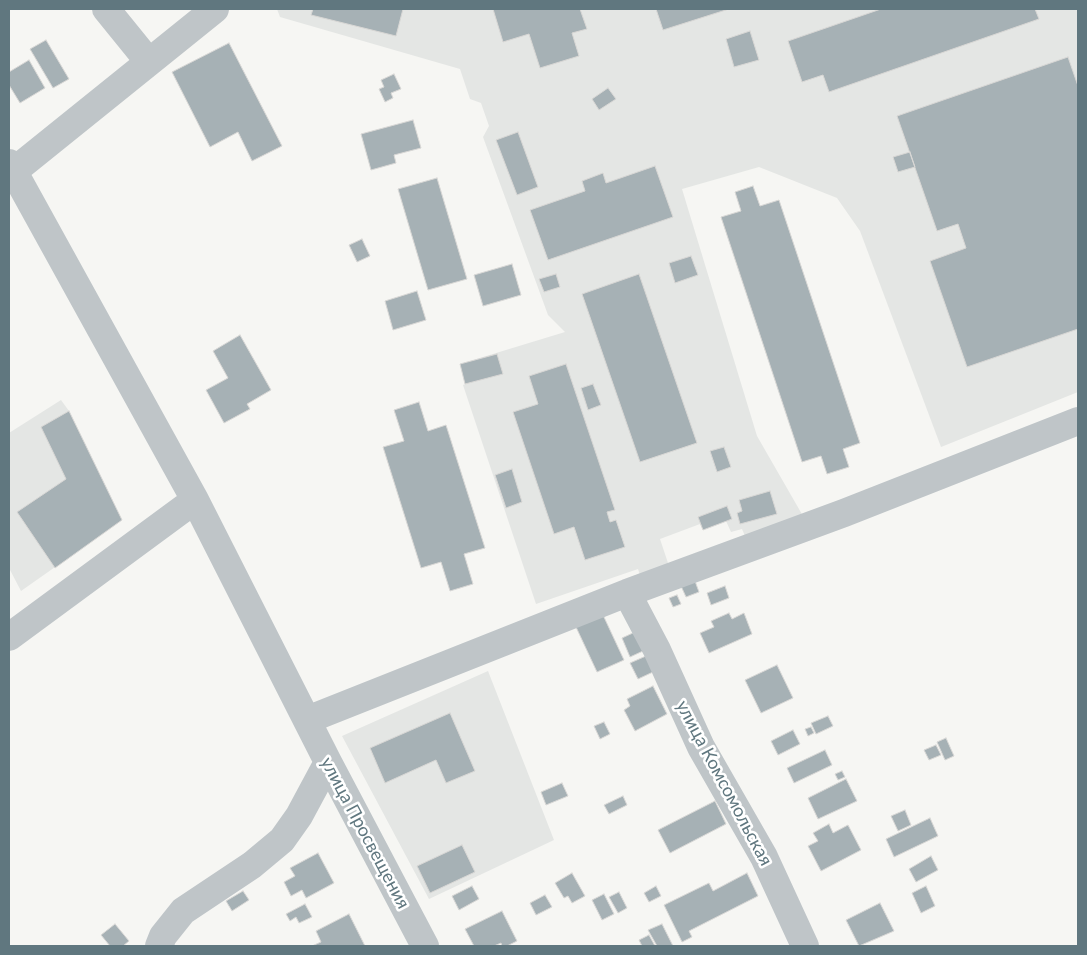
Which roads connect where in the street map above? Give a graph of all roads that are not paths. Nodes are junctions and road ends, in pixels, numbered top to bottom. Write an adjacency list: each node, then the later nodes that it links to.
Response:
1 (106, 9): 3 (street)
2 (215, 9): 3 (street)
3 (149, 62): 4 (street)
4 (11, 167): 6 (street, улица Просвещения)
5 (1078, 421): 7 (street)
6 (194, 500): 8 (street); 9 (street, улица Просвещения)
7 (627, 593): 9 (street); 13 (street, улица Комсомольская)
8 (9, 637)
9 (307, 720): 10 (street, улица Просвещения)
10 (328, 762): 11 (street); 12 (street, улица Просвещения)
11 (159, 946)
12 (425, 946)
13 (805, 946)

